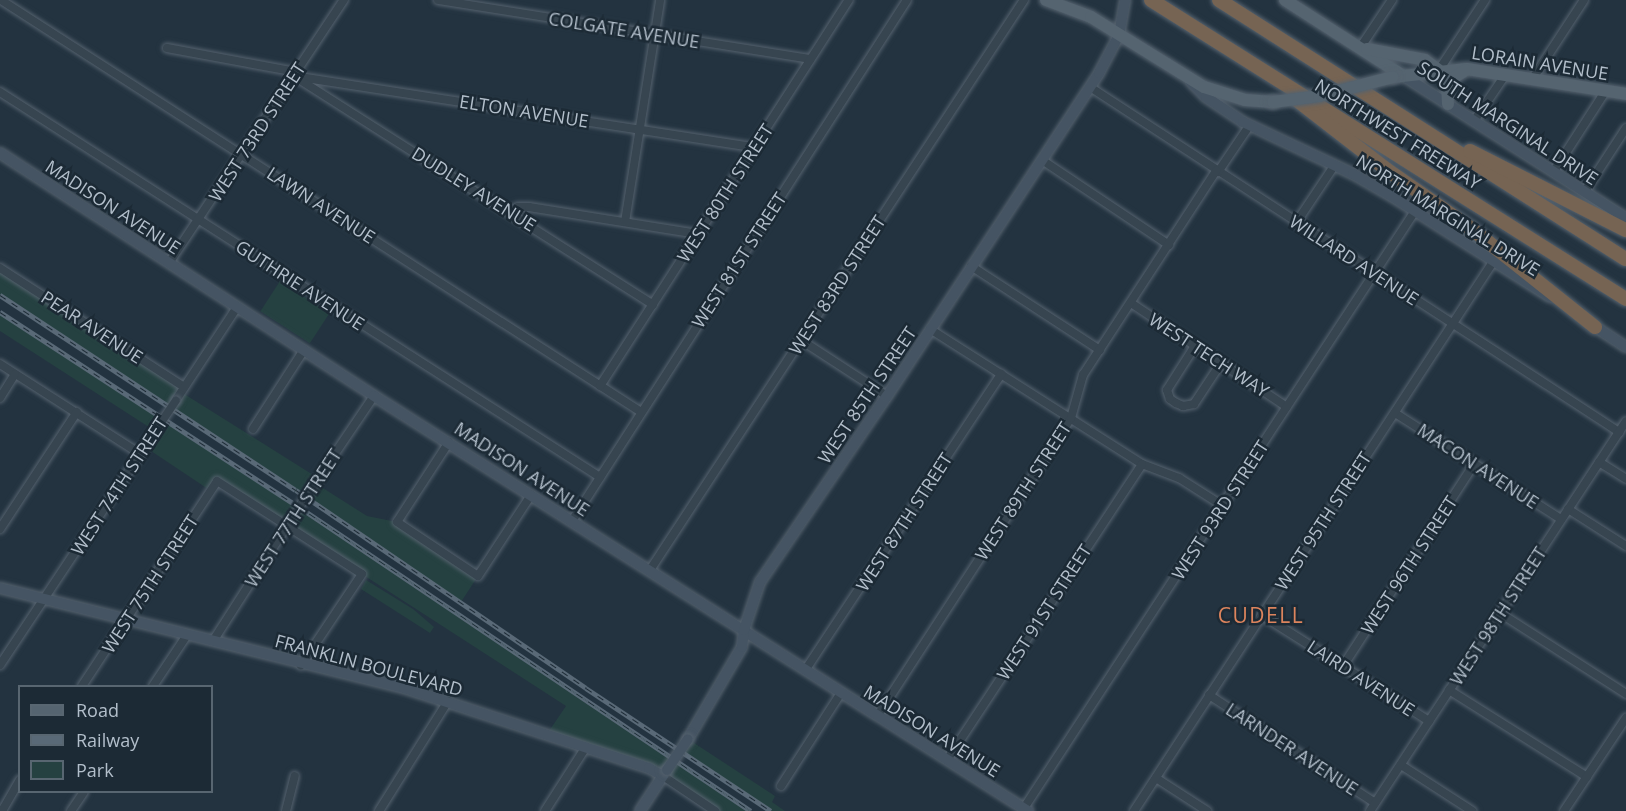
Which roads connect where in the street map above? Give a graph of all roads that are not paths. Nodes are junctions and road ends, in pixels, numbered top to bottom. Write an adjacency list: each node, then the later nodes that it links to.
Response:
1 (2, 0): 41 (street, LAWN AVENUE)
2 (344, 0): 24 (street, WEST 73RD STREET)
3 (438, 0): 16 (street, COLGATE AVENUE)
4 (660, 0): 16 (street)
5 (849, 0): 21 (street, WEST 80TH STREET)
6 (907, 0): 85 (street, WEST 81ST STREET)
7 (1024, 0): 69 (street, WEST 83RD STREET)
8 (1046, 0): 17 (main road, LORAIN AVENUE)
9 (1151, 0): 20 (highway, NORTHWEST FREEWAY)
10 (1220, 0): 34 (highway, NORTHWEST FREEWAY)
11 (1392, 0): 19 (street)
12 (1485, 0): 23 (street)
13 (1584, 0): 27 (street)
14 (1125, 1): 17 (street, WEST 85TH STREET)
15 (1292, 2): 19 (main road)
16 (655, 35): 21 (street, COLGATE AVENUE); 38 (street)
17 (1119, 35): 28 (main road, LORAIN AVENUE); 29 (street, WEST 85TH STREET)
18 (167, 48): 24 (street, ELTON AVENUE)
19 (1360, 48): 23 (main road); 26 (main road)
20 (1235, 52): 62 (highway, NORTHWEST FREEWAY); 67 (highway)
21 (810, 59): 39 (street, WEST 80TH STREET)
22 (1467, 69): 23 (main road, LORAIN AVENUE); 25 (main road, LORAIN AVENUE); 33 (main road)
23 (1439, 70): 26 (main road, LORAIN AVENUE)
24 (295, 74): 38 (street, ELTON AVENUE); 41 (street, WEST 73RD STREET); 48 (street, DUDLEY AVENUE)
25 (1506, 74): 27 (main road, LORAIN AVENUE); 35 (street)
26 (1397, 76): 28 (main road, LORAIN AVENUE, bridge); 33 (street, SOUTH MARGINAL DRIVE)
27 (1533, 78): 31 (main road, LORAIN AVENUE)
28 (1189, 80): 36 (street, NORTH MARGINAL DRIVE)
29 (1090, 87): 42 (street, WEST 85TH STREET); 45 (street, WILLARD AVENUE)
30 (0, 92): 50 (street, GUTHRIE AVENUE)
31 (1605, 92): 32 (main road, LORAIN AVENUE); 44 (street)
32 (1626, 94)
33 (1448, 104): 35 (street, SOUTH MARGINAL DRIVE)
34 (1402, 116): 53 (highway); 56 (highway, NORTHWEST FREEWAY)
35 (1474, 121): 44 (street, SOUTH MARGINAL DRIVE)
36 (1250, 126): 43 (street, NORTH MARGINAL DRIVE); 45 (street, WEST 89TH STREET)
37 (1626, 128): 46 (street)
38 (639, 130): 39 (street, ELTON AVENUE); 51 (street)
39 (754, 147): 54 (street, WEST 80TH STREET)
40 (0, 153): 58 (street, MADISON AVENUE)
41 (243, 154): 50 (street, WEST 73RD STREET); 78 (street, LAWN AVENUE)
42 (1042, 160): 55 (street); 59 (street, WEST 85TH STREET)
43 (1334, 166): 47 (street, NORTH MARGINAL DRIVE); 52 (street)
44 (1554, 171): 46 (street, SOUTH MARGINAL DRIVE)
45 (1217, 172): 52 (street, WILLARD AVENUE); 55 (street, WEST 89TH STREET)
46 (1585, 191): 49 (street, SOUTH MARGINAL DRIVE)
47 (1415, 211): 57 (street, NORTH MARGINAL DRIVE); 61 (street, WEST 93RD STREET)
48 (510, 212): 51 (street); 64 (street, DUDLEY AVENUE)
49 (1626, 218)
50 (199, 221): 58 (street, WEST 73RD STREET); 96 (street, GUTHRIE AVENUE)
51 (625, 222): 54 (street)
52 (1296, 223): 61 (street, WILLARD AVENUE)
53 (1626, 230)
54 (698, 234): 64 (street, WEST 80TH STREET)
55 (1169, 245): 63 (street, WEST 89TH STREET)
56 (1626, 259)
57 (1494, 262): 66 (street, WEST 95TH STREET); 67 (street, NORTH MARGINAL DRIVE)
58 (169, 263): 65 (street, MADISON AVENUE)
59 (971, 266): 68 (street, WEST 85TH STREET); 72 (street)
60 (0, 268): 79 (street, PEAR AVENUE)
61 (1374, 274): 66 (street, WILLARD AVENUE); 83 (street, WEST 93RD STREET)
62 (1626, 299)
63 (1131, 303): 70 (street, WEST TECH WAY); 72 (street, WEST 89TH STREET)
64 (653, 304): 78 (street, WEST 80TH STREET)
65 (237, 307): 73 (street, MADISON AVENUE); 79 (street, WEST 74TH STREET)
66 (1452, 324): 86 (street, WEST 95TH STREET); 90 (street, WILLARD AVENUE)
67 (1596, 327): 71 (street, NORTH MARGINAL DRIVE)
68 (930, 329): 77 (street); 81 (street, WEST 85TH STREET)
69 (801, 340): 81 (street); 106 (street, WEST 83RD STREET)
70 (1195, 346): 74 (street, WEST TECH WAY); 74 (street)
71 (1626, 347)
72 (1100, 350): 87 (street, WEST 89TH STREET)
73 (304, 351): 80 (street, MADISON AVENUE); 89 (street)
74 (1221, 363): 83 (street, WEST TECH WAY)
75 (0, 364): 76 (street)
76 (15, 374): 82 (street); 84 (street)
77 (1001, 374): 87 (street); 118 (street, WEST 87TH STREET)
78 (600, 386): 85 (street, LAWN AVENUE)
79 (184, 387): 92 (street, WEST 74TH STREET, bridge)
80 (374, 396): 91 (street, MADISON AVENUE); 102 (street, WEST 77TH STREET, bridge)
81 (887, 396): 112 (street, WEST 85TH STREET)
82 (0, 398)
83 (1287, 406): 99 (street, WEST 93RD STREET)
84 (77, 412): 92 (street); 104 (street)
85 (641, 412): 96 (street, WEST 81ST STREET)
86 (1395, 413): 95 (street, MACON AVENUE); 110 (street, WEST 95TH STREET)
87 (1071, 418): 94 (street); 126 (street, WEST 89TH STREET)
88 (1626, 422): 90 (street, WEST 98TH STREET)
89 (253, 429)
90 (1619, 432): 93 (street, WEST 98TH STREET)
91 (449, 442): 98 (street, MADISON AVENUE); 98 (street)
92 (140, 454): 108 (street, WEST 74TH STREET)
93 (1599, 462): 97 (street); 100 (street, WEST 98TH STREET)
94 (1142, 464): 99 (street); 130 (street, WEST 91ST STREET)
95 (1474, 464): 101 (street, MACON AVENUE); 117 (street, WEST 96TH STREET)
96 (600, 477): 103 (street, WEST 81ST STREET)
97 (1626, 479)
98 (531, 495): 103 (street, MADISON AVENUE)
99 (1223, 506): 140 (street, WEST 93RD STREET)
100 (1568, 509): 101 (street, WEST 98TH STREET); 105 (street)
101 (1561, 519): 109 (street, WEST 98TH STREET)
102 (290, 521): 111 (street, WEST 75TH STREET); 114 (street, WEST 77TH STREET); 116 (street)
103 (572, 521): 106 (street, MADISON AVENUE)
104 (0, 529)
105 (1626, 546)
106 (650, 570): 112 (street, MADISON AVENUE)
107 (0, 588): 108 (street, FRANKLIN BOULEVARD)
108 (44, 599): 111 (street, FRANKLIN BOULEVARD); 115 (street, WEST 74TH STREET)
109 (1500, 614): 121 (street, WEST 98TH STREET); 123 (street)
110 (1262, 615): 117 (street, LAIRD AVENUE); 124 (street, WEST 95TH STREET)
111 (126, 620): 113 (street, FRANKLIN BOULEVARD); 119 (street, WEST 75TH STREET)
112 (744, 630): 118 (street, MADISON AVENUE); 132 (street, WEST 85TH STREET, bridge)
113 (187, 635): 114 (street, FRANKLIN BOULEVARD); 120 (street)
114 (213, 641): 116 (street, FRANKLIN BOULEVARD)
115 (0, 665)
116 (301, 665): 125 (street, FRANKLIN BOULEVARD)
117 (1343, 666): 128 (street, LAIRD AVENUE)
118 (806, 669): 122 (street, MADISON AVENUE)
119 (83, 685)
120 (154, 685)
121 (1449, 690): 128 (street, WEST 98TH STREET); 134 (street)
122 (841, 693): 126 (street, MADISON AVENUE); 137 (street)
123 (1626, 694)
124 (1209, 695): 135 (street, WEST 95TH STREET); 139 (street, LARNDER AVENUE)
125 (448, 701): 129 (street, FRANKLIN BOULEVARD); 145 (street)
126 (878, 715): 130 (street, MADISON AVENUE)
127 (1626, 718): 134 (street)
128 (1429, 721): 131 (street, WEST 98TH STREET)
129 (586, 747): 132 (street, FRANKLIN BOULEVARD); 146 (street)
130 (947, 760): 140 (street, MADISON AVENUE)
131 (1401, 765): 139 (street, WEST 98TH STREET); 141 (street)
132 (665, 773): 147 (street, WEST 85TH STREET); 148 (street, FRANKLIN BOULEVARD)
133 (295, 776): 144 (street)
134 (1587, 777): 152 (street)
135 (1155, 778): 149 (street, WEST 95TH STREET); 150 (street)
136 (18, 783): 142 (street)
137 (782, 786)
138 (83, 793): 143 (street)
139 (1375, 803): 151 (street, WEST 98TH STREET)
140 (1026, 810)
141 (1469, 810)
142 (2, 811)
143 (71, 811)
144 (286, 811)
145 (379, 811)
146 (545, 811)
147 (640, 811)
148 (715, 811)
149 (1134, 811)
150 (1207, 811)
151 (1370, 811)
152 (1564, 811)

